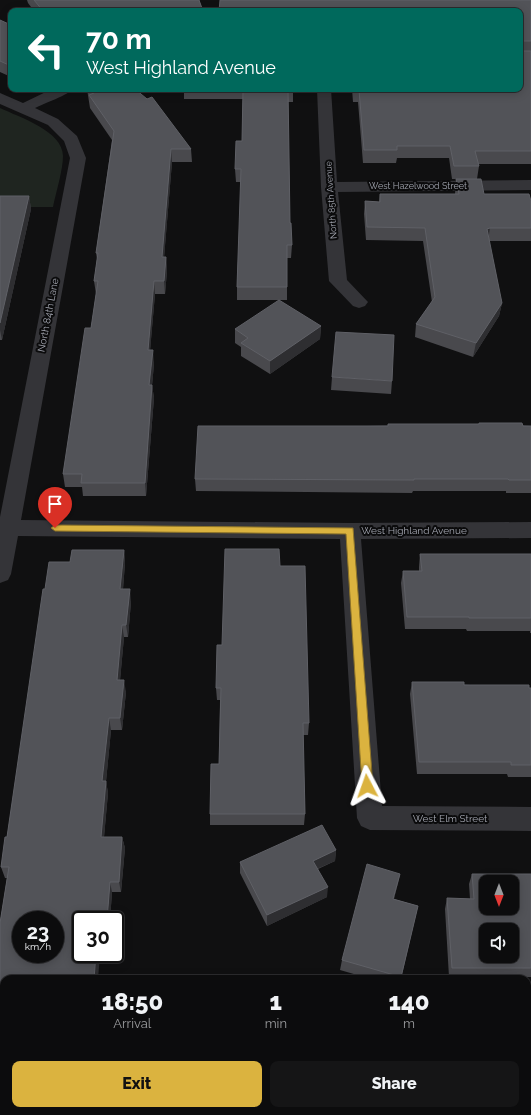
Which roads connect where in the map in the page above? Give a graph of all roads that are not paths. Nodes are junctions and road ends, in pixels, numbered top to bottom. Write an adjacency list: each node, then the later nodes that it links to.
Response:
1 (58, 92): 4 (street)
2 (324, 92): 6 (street, North 85th Avenue)
3 (0, 98): 4 (street, North 84th Lane)
4 (22, 109): 8 (street, North 84th Lane)
5 (531, 185): 6 (street, West Hazelwood Street)
6 (329, 187): 7 (street, North 85th Avenue)
7 (359, 302)
8 (9, 528): 10 (street, West Highland Avenue); 11 (street, North 84th Lane)
9 (531, 530): 10 (street, West Highland Avenue)
10 (350, 531): 12 (street, West Elm Street)
11 (0, 574)
12 (531, 819)

